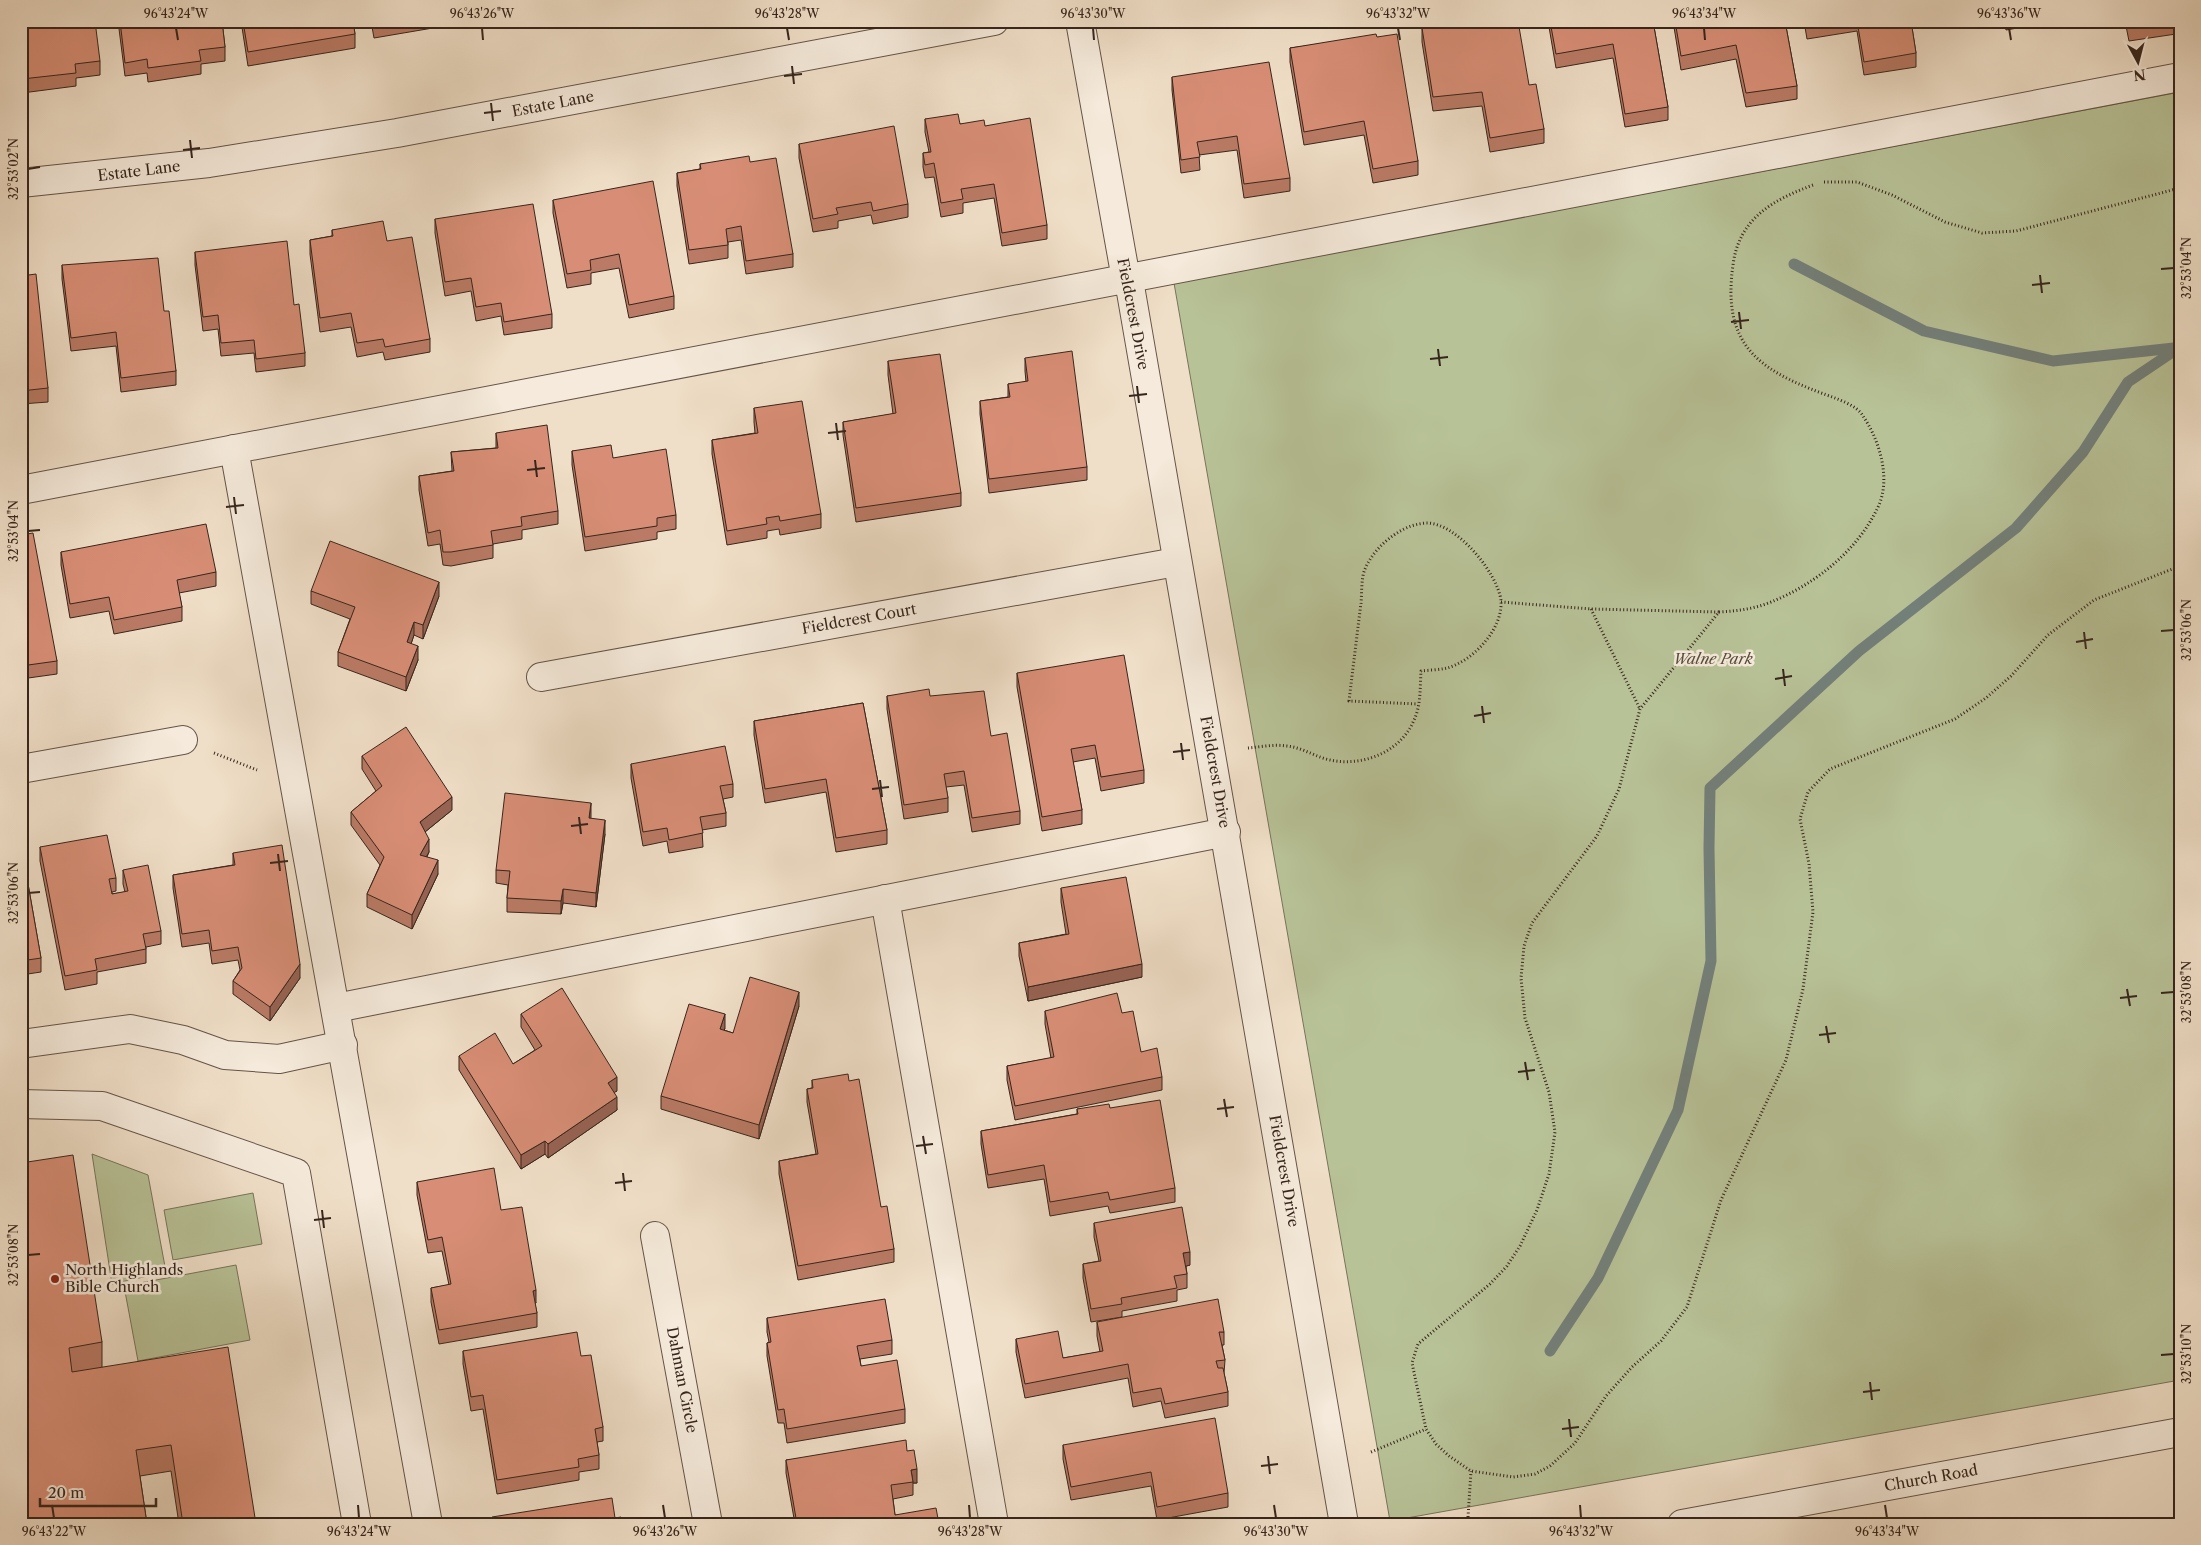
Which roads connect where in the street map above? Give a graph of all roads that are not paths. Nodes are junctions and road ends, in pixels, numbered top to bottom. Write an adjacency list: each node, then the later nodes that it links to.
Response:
1 (994, 21): 4 (street, Estate Lane)
2 (1080, 21): 5 (street, Fieldcrest Drive)
3 (2180, 77): 5 (street)
4 (21, 183)
5 (1126, 278): 6 (street); 8 (street, Fieldcrest Drive)
6 (234, 449): 7 (street); 14 (street)
7 (21, 490)
8 (1176, 562): 9 (street, Fieldcrest Court); 12 (street, Fieldcrest Drive)
9 (541, 677)
10 (183, 740): 11 (street)
11 (21, 769)
12 (1226, 832): 13 (street); 24 (street, Fieldcrest Drive)
13 (885, 899): 14 (street); 23 (street)
14 (336, 1008): 16 (street)
15 (21, 1044): 16 (street)
16 (343, 1045): 21 (street)
17 (21, 1104): 20 (street)
18 (655, 1236): 22 (street, Dahman Circle)
19 (2180, 1432): 25 (street, Church Road)
20 (356, 1524)
21 (428, 1524)
22 (708, 1524)
23 (994, 1524)
24 (1344, 1524)
25 (1682, 1524)

